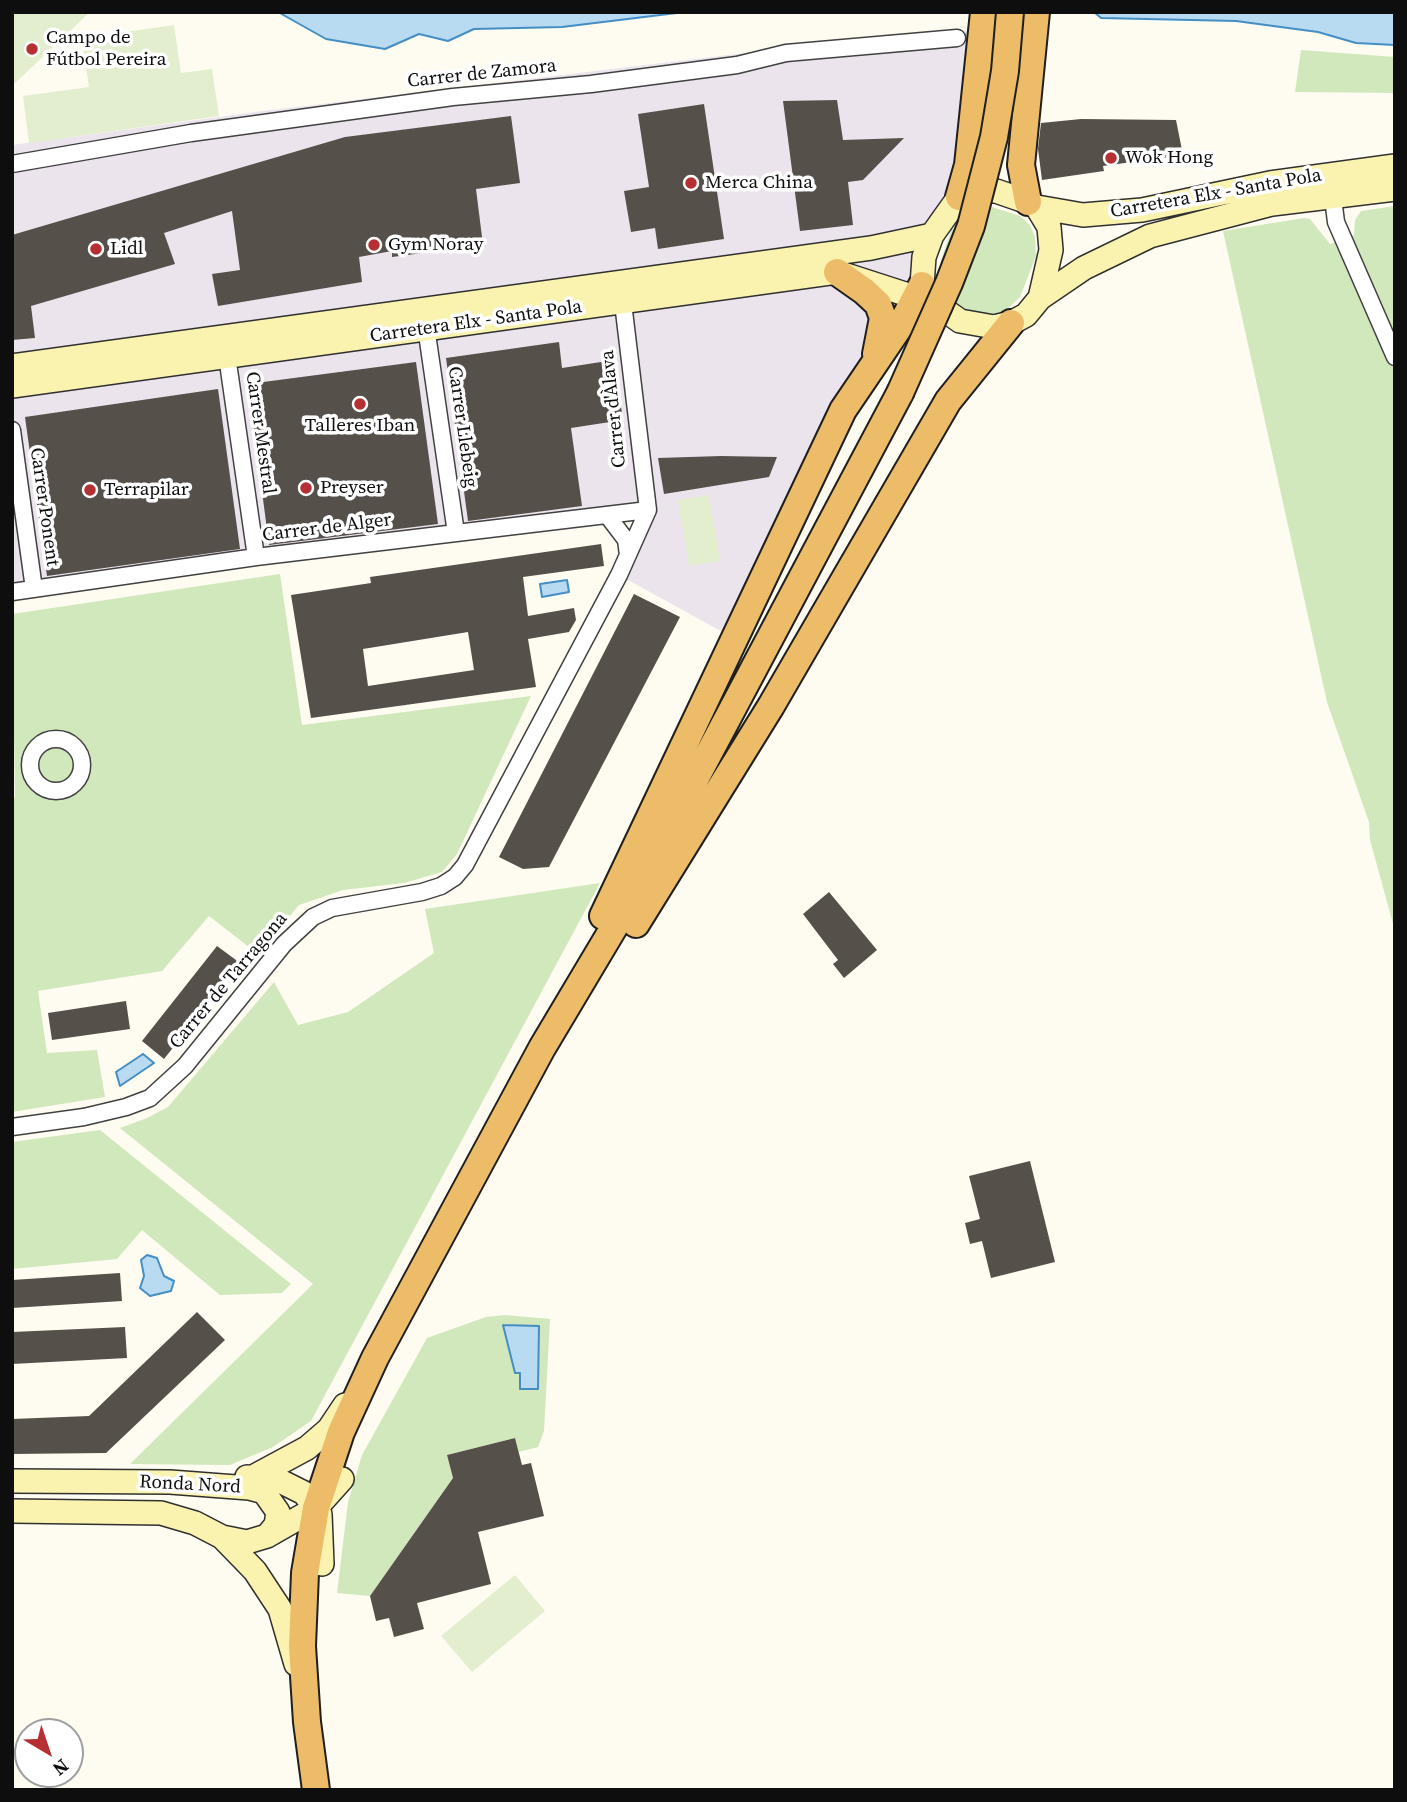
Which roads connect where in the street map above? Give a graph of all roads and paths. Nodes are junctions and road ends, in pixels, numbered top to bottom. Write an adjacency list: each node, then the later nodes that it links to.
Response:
1 (984, 12): 6 (highway)
2 (1010, 12): 35 (highway, bridge)
3 (1036, 12): 5 (highway)
4 (957, 37): 7 (street, Carrer de Zamora)
5 (1025, 132): 6 (highway); 12 (highway)
6 (971, 134): 10 (highway)
7 (12, 164)
8 (1395, 166): 12 (main road, Carretera Elx - Santa Pola)
9 (1395, 189): 11 (main road, Carretera Elx - Santa Pola)
10 (959, 197): 12 (main road); 13 (main road)
11 (1333, 198): 16 (main road, Carretera Elx - Santa Pola); 21 (street)
12 (1032, 204): 16 (main road)
13 (932, 235): 15 (main road); 23 (main road, Carretera Elx - Santa Pola)
14 (837, 272): 15 (main road, Carretera Elx - Santa Pola); 17 (main road, Carretera Elx - Santa Pola); 22 (highway)
15 (925, 296): 18 (main road); 22 (highway)
16 (1040, 298): 18 (main road)
17 (623, 303): 19 (main road, Carretera Elx - Santa Pola); 26 (street, Carrer d'Àlava)
18 (1011, 323): 36 (highway)
19 (426, 327): 20 (main road, Carretera Elx - Santa Pola); 28 (street, Carrer Llebeig)
20 (227, 356): 24 (main road, Carretera Elx - Santa Pola); 30 (street, Carrer Mestral)
21 (1395, 357)
22 (873, 363): 37 (highway)
23 (12, 366)
24 (12, 386)
25 (12, 430): 31 (street, Carrer Ponent)
26 (648, 510): 27 (street, Carrer de Alger); 29 (street, Carrer de Tarragona)
27 (607, 515): 28 (street, Carrer de Alger); 29 (street)
28 (456, 534): 30 (street, Carrer de Alger)
29 (628, 555): 38 (street, Carrer de Tarragona)
30 (256, 557): 31 (street, Carrer de Alger)
31 (34, 589): 32 (street, Carrer de Alger)
32 (12, 592)
33 (30, 769): 34 (street)
34 (12, 772)
35 (638, 887): 36 (highway); 37 (highway)
36 (568, 1031): 41 (highway)
37 (542, 1048): 39 (highway)
38 (12, 1127)
39 (375, 1358): 40 (main road); 44 (highway)
40 (255, 1476): 43 (main road); 44 (main road)
41 (342, 1479): 44 (main road); 48 (highway)
42 (12, 1481): 43 (main road, Ronda Nord)
43 (211, 1486): 47 (main road, Ronda Nord)
44 (316, 1508): 47 (main road); 48 (main road); 49 (highway)
45 (12, 1511): 46 (main road, Ronda Nord)
46 (222, 1536): 47 (main road, Ronda Nord); 49 (main road)
47 (267, 1536)
48 (322, 1564): 51 (highway)
49 (307, 1722): 50 (highway)
50 (316, 1790)
51 (330, 1790)

